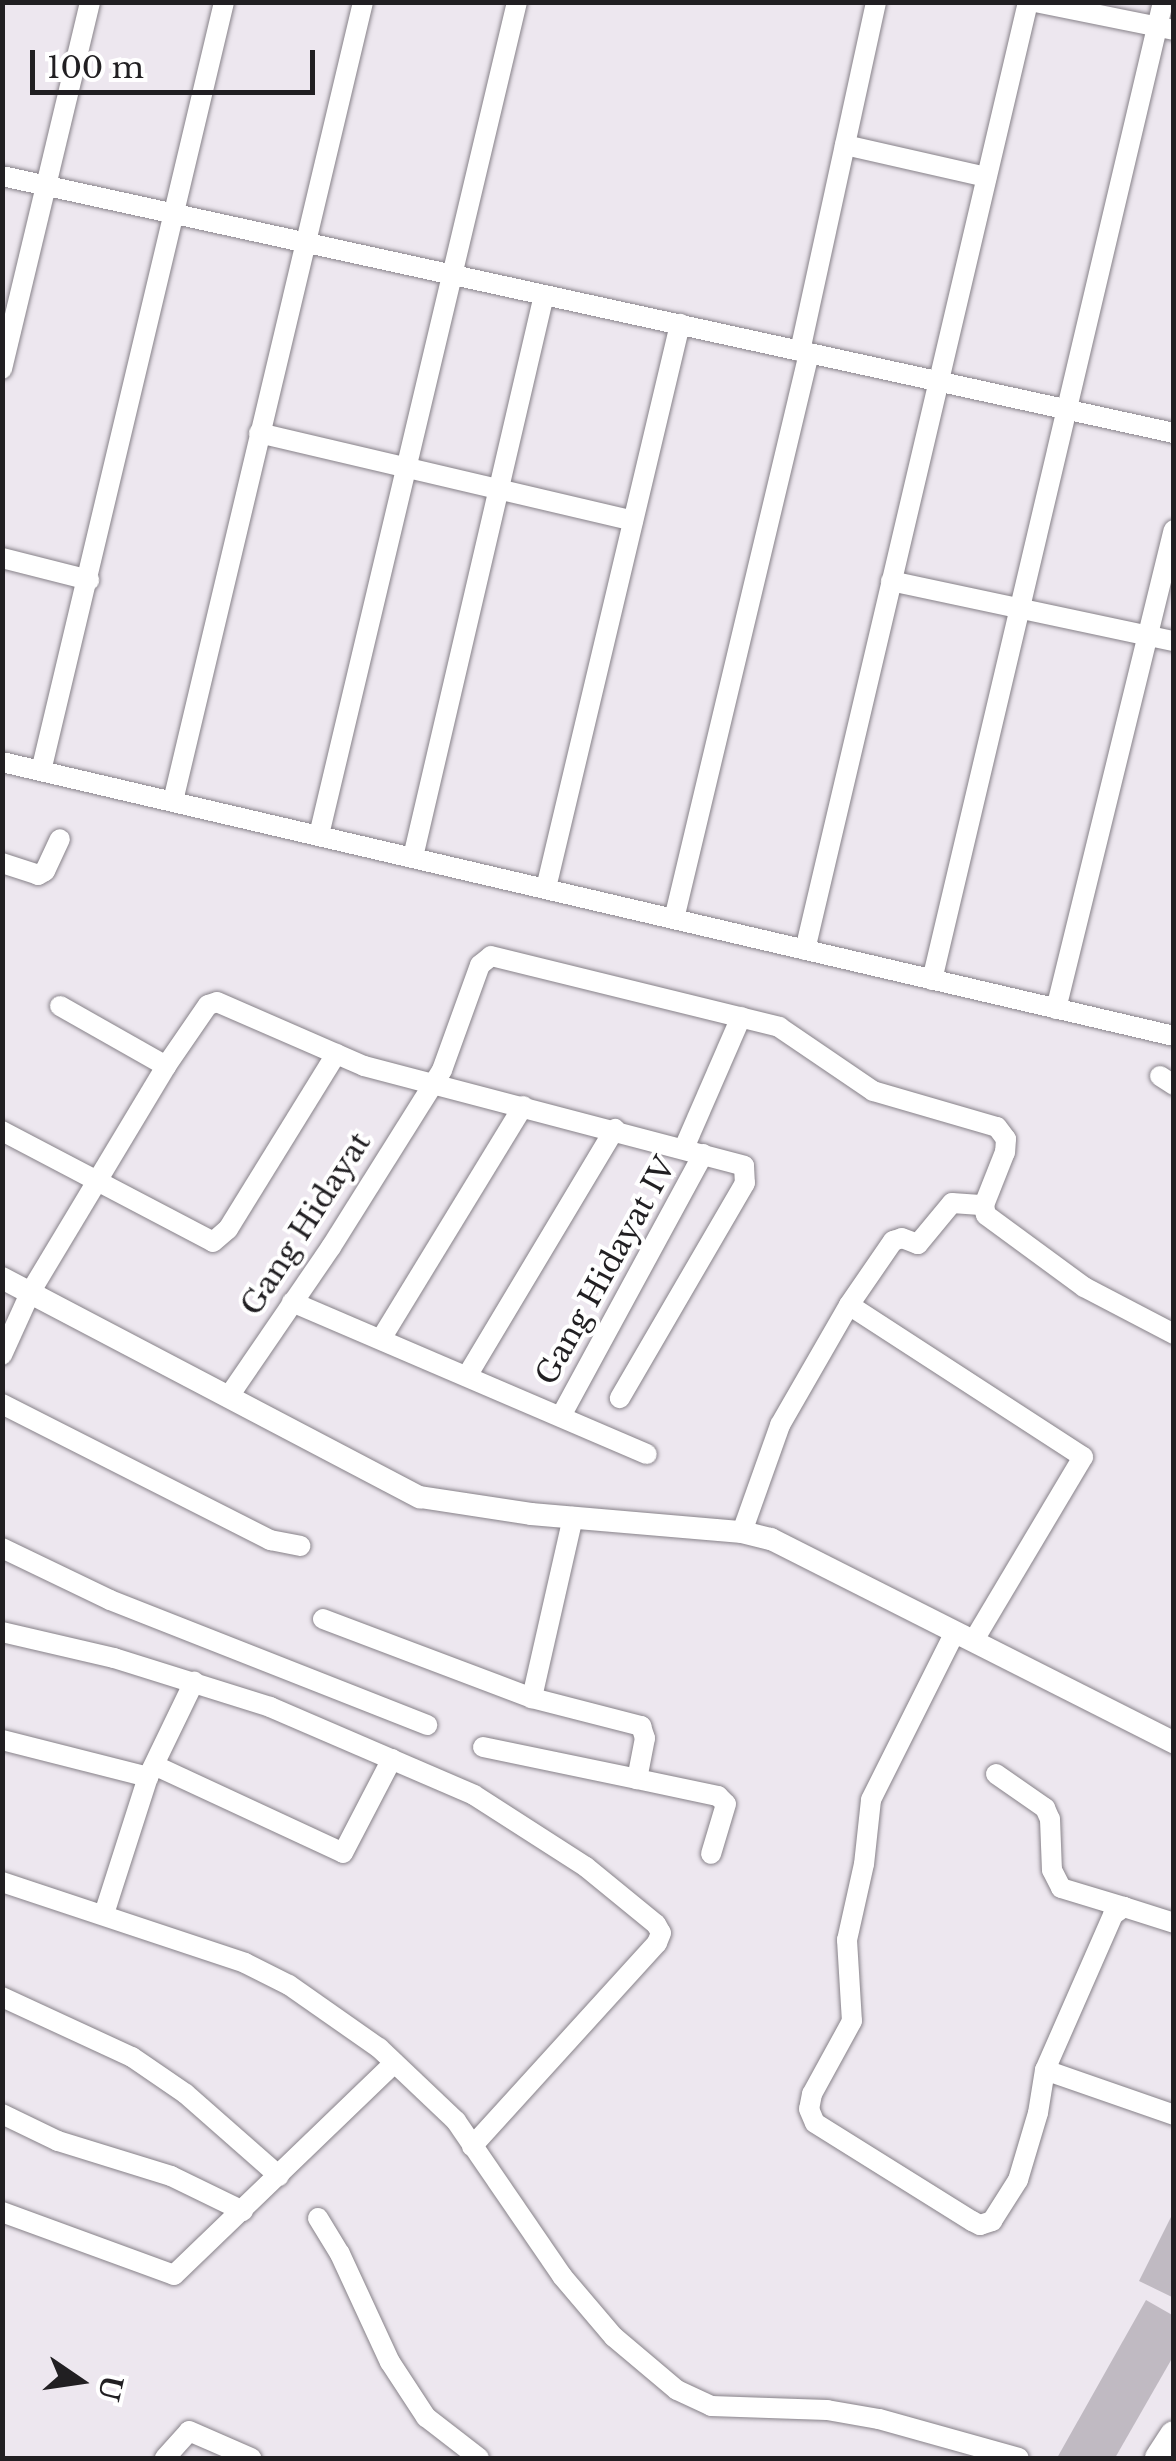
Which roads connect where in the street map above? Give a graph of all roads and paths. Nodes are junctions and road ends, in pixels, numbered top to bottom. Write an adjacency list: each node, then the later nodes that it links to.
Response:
1 (90, 2): 12 (street)
2 (224, 2): 13 (street)
3 (363, 2): 14 (street)
4 (517, 2): 15 (street)
5 (876, 2): 9 (street)
6 (1031, 2): 8 (street); 11 (street)
7 (1163, 2): 8 (street)
8 (1166, 28): 21 (street)
9 (845, 146): 11 (street); 18 (street)
10 (2, 176): 12 (street)
11 (986, 177): 20 (street)
12 (46, 186): 13 (street); 19 (street)
13 (172, 216): 14 (street); 29 (street)
14 (303, 244): 15 (street); 22 (street)
15 (449, 274): 16 (street); 24 (street)
16 (544, 295): 17 (street); 25 (street)
17 (680, 324): 18 (street); 26 (street)
18 (804, 352): 20 (street); 42 (street)
19 (2, 368)
20 (938, 382): 21 (street); 30 (street)
21 (1066, 410): 23 (street); 31 (street)
22 (259, 433): 24 (street); 36 (street)
23 (1174, 433)
24 (405, 464): 25 (street); 37 (street)
25 (498, 490): 26 (street); 39 (street)
26 (633, 521): 41 (street)
27 (1174, 530): 32 (street)
28 (2, 558): 29 (street)
29 (90, 580): 35 (street)
30 (891, 581): 31 (street); 43 (street)
31 (1020, 609): 32 (street); 44 (street)
32 (1148, 636): 33 (street); 46 (street)
33 (1174, 642)
34 (2, 762): 35 (street)
35 (41, 770): 36 (street)
36 (173, 801): 37 (street)
37 (318, 834): 39 (street)
38 (60, 839): 40 (street)
39 (413, 857): 41 (street)
40 (2, 863)
41 (546, 888): 42 (street)
42 (674, 919): 43 (street)
43 (806, 950): 44 (street)
44 (932, 980): 46 (street)
45 (60, 1006): 50 (street)
46 (1056, 1009): 48 (street)
47 (741, 1017): 51 (street, Gang Hidayat); 55 (street, Gang Hidayat IV); 57 (street)
48 (1174, 1036)
49 (336, 1054): 50 (street); 51 (street); 56 (street)
50 (166, 1066): 56 (street)
51 (431, 1084): 52 (street); 60 (street, Gang Hidayat)
52 (523, 1106): 53 (street); 63 (street)
53 (615, 1129): 55 (street); 65 (street)
54 (2, 1131): 56 (street)
55 (694, 1151): 67 (street); 69 (street, Gang Hidayat IV)
56 (99, 1183): 59 (street)
57 (984, 1205): 61 (street); 62 (street)
58 (2, 1278): 59 (street)
59 (31, 1291): 64 (street); 66 (street)
60 (292, 1302): 63 (street); 66 (street, Gang Hidayat)
61 (849, 1306): 72 (street); 77 (street)
62 (1174, 1334)
63 (381, 1340): 65 (street)
64 (2, 1355)
65 (467, 1376): 69 (street)
66 (229, 1396): 71 (street)
67 (620, 1398)
68 (2, 1404): 73 (street)
69 (561, 1416): 70 (street)
70 (647, 1454)
71 (573, 1517): 72 (street); 79 (street)
72 (742, 1532): 77 (street)
73 (300, 1546)
74 (2, 1548): 80 (street)
75 (323, 1619): 79 (street)
76 (2, 1632): 78 (street)
77 (964, 1636): 82 (street); 95 (street)
78 (194, 1682): 84 (street); 85 (street)
79 (532, 1698): 87 (street)
80 (427, 1725)
81 (2, 1740): 85 (street)
82 (1174, 1743)
83 (482, 1747): 87 (street)
84 (392, 1758): 85 (street); 98 (street)
85 (152, 1772): 91 (street)
86 (996, 1774): 90 (street)
87 (637, 1779): 88 (street)
88 (711, 1854)
89 (2, 1882): 91 (street)
90 (1124, 1908): 92 (street); 95 (street)
91 (104, 1914): 94 (street)
92 (1174, 1923)
93 (2, 1998): 99 (street)
94 (394, 2063): 98 (street); 99 (street)
95 (1045, 2070): 97 (street)
96 (2, 2114): 100 (street)
97 (1174, 2115)
98 (472, 2146): 107 (street)
99 (278, 2176): 100 (street)
100 (243, 2211): 101 (street)
101 (2, 2212)
102 (318, 2218): 106 (street)
103 (1174, 2435): 108 (main road)
104 (165, 2458): 105 (street)
105 (250, 2458)
106 (479, 2458)
107 (1019, 2458)
108 (1159, 2458)

